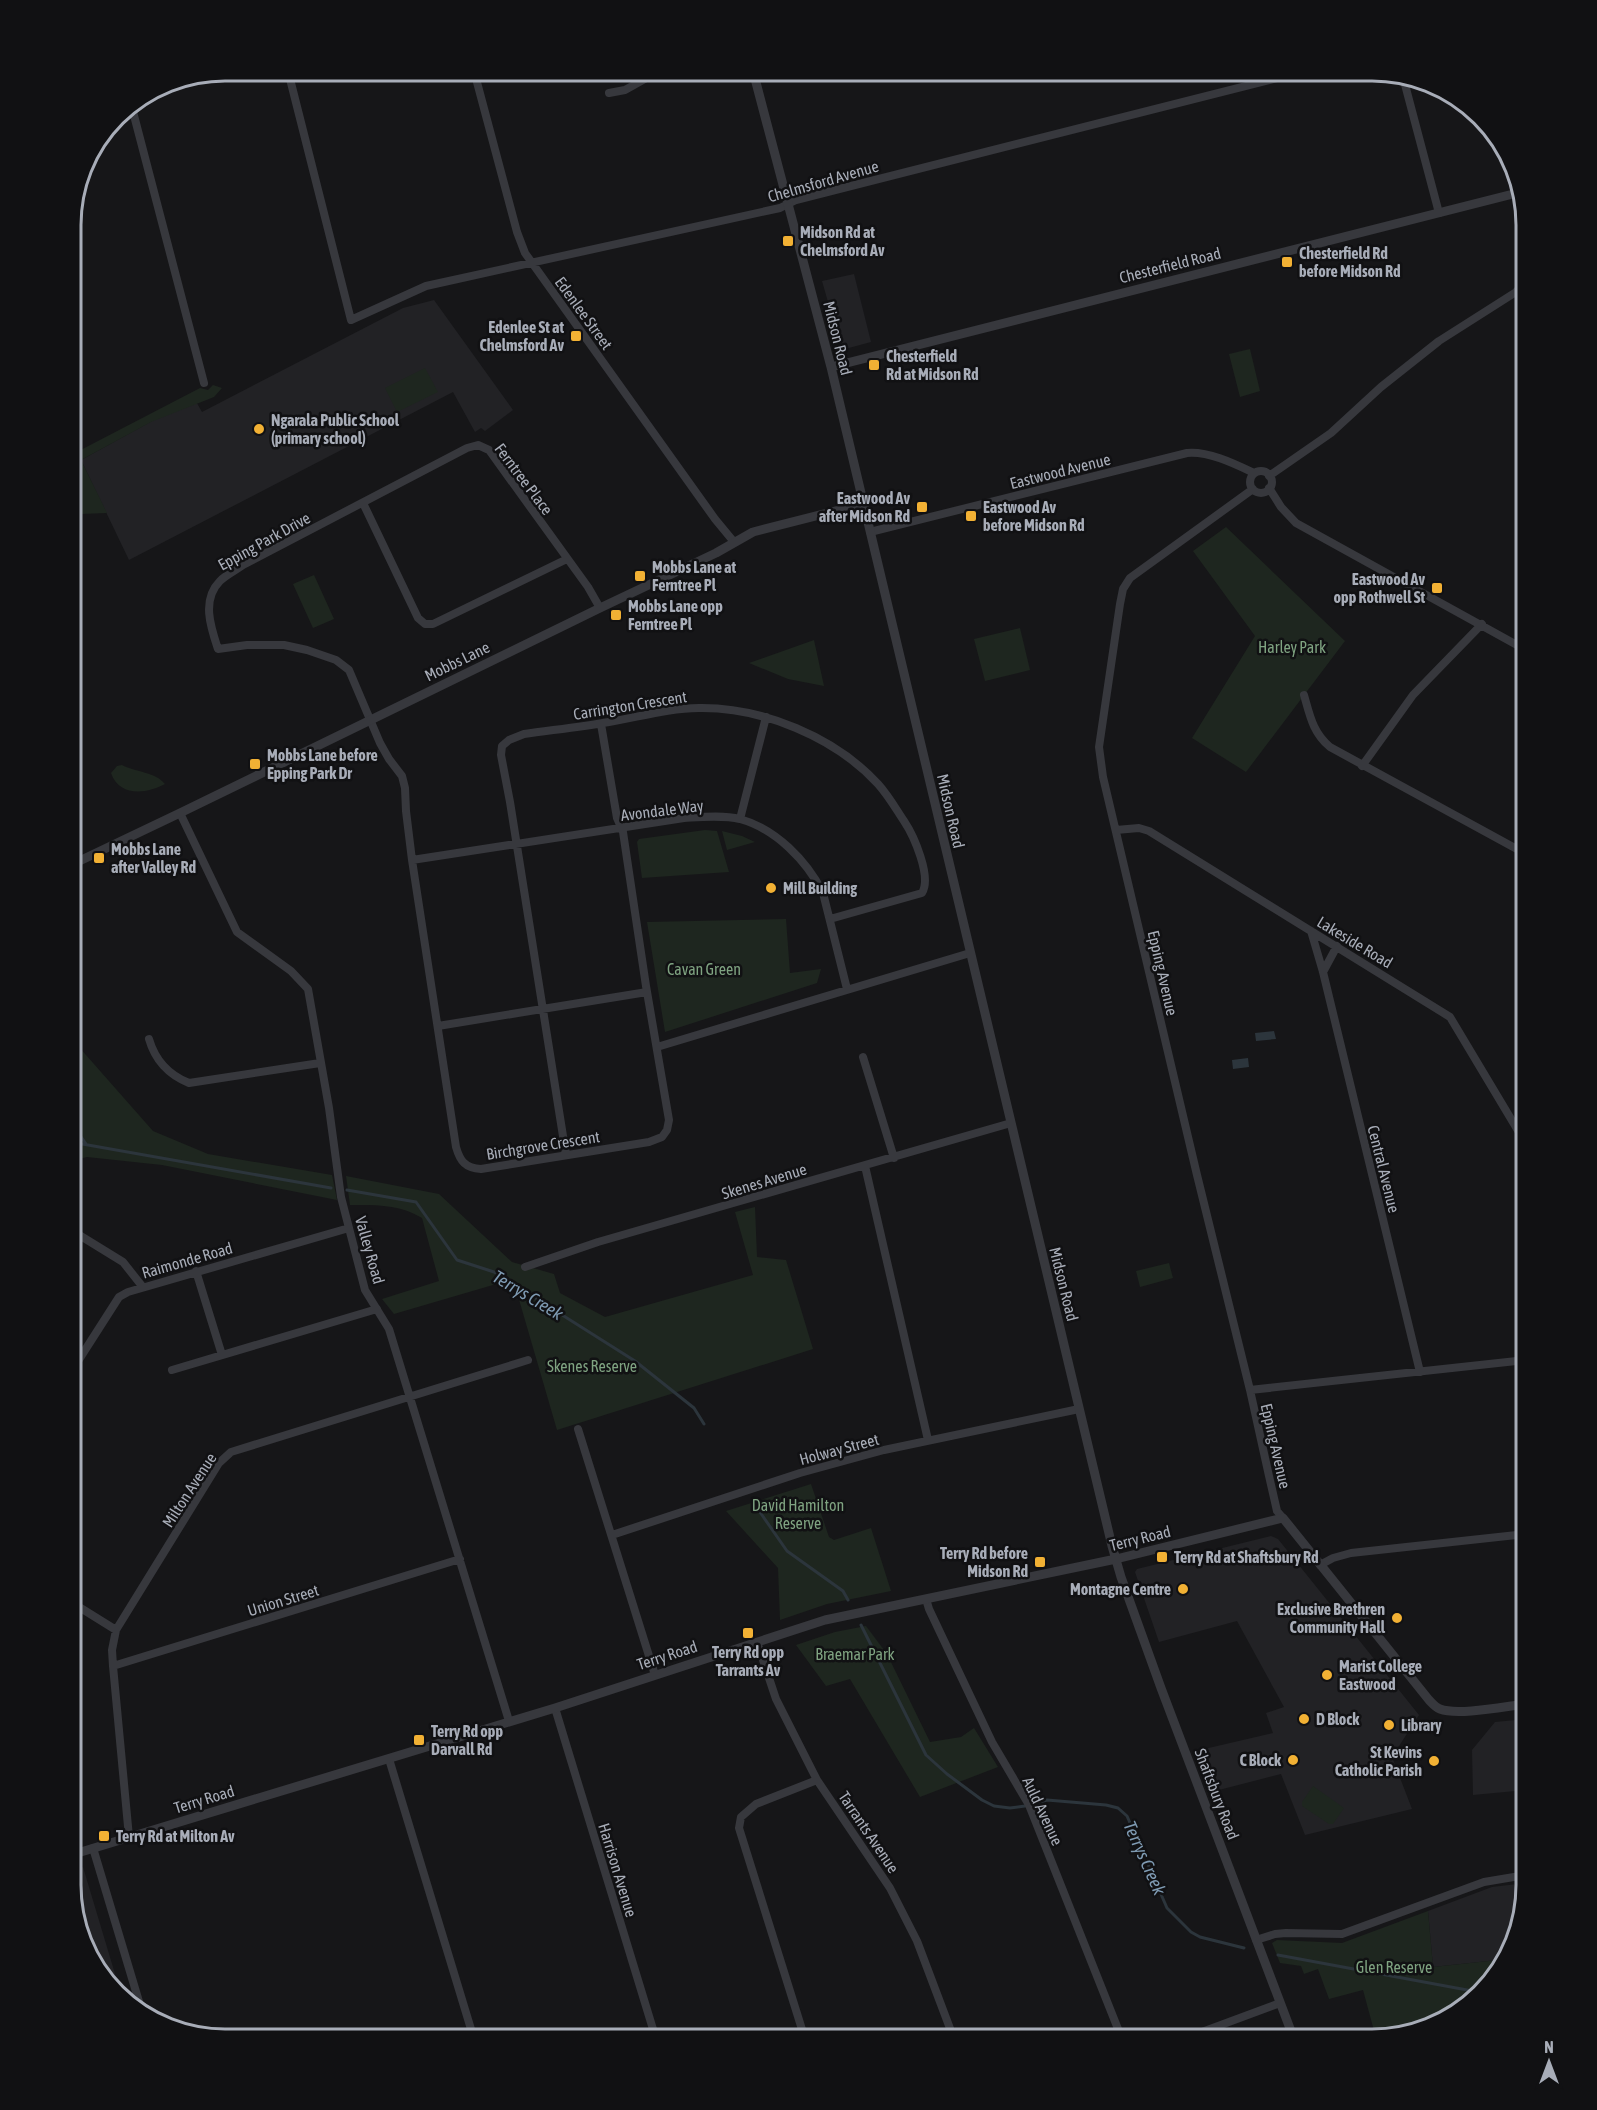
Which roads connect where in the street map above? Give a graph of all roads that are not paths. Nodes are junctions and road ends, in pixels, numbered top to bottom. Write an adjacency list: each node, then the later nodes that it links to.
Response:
1 (291, 81): 12 (street, Chelmsford Avenue)
2 (477, 81): 12 (street, Edenlee Street)
3 (642, 81): 7 (street)
4 (756, 81): 10 (street, Midson Road)
5 (1266, 81): 10 (street, Chelmsford Avenue)
6 (1405, 85): 11 (street)
7 (609, 93)
8 (134, 114): 15 (street)
9 (1513, 194): 11 (street, Chesterfield Road)
10 (788, 204): 12 (street, Chelmsford Avenue); 14 (street, Midson Road)
11 (1439, 213): 14 (street, Chesterfield Road)
12 (531, 262): 23 (street, Edenlee Street)
13 (1516, 292): 17 (street)
14 (831, 367): 21 (street, Midson Road)
15 (204, 382)
16 (1254, 473): 17 (street); 19 (street); 22 (street, Eastwood Avenue)
17 (1269, 476): 18 (street)
18 (1269, 488): 19 (street); 26 (street)
19 (1253, 489): 36 (street, Epping Avenue)
20 (363, 503): 24 (street, Ferntree Place); 24 (street); 30 (street, Epping Park Drive)
21 (863, 504): 22 (street, Midson Road); 23 (street, Mobbs Lane)
22 (870, 532): 44 (street, Midson Road)
23 (734, 542): 25 (street, Mobbs Lane)
24 (567, 559): 25 (street, Ferntree Place)
25 (600, 608): 30 (street, Mobbs Lane)
26 (1482, 624): 27 (street); 32 (street)
27 (1516, 644)
28 (1304, 695): 32 (street)
29 (766, 717): 31 (street, Carrington Crescent); 34 (street); 41 (street, Carrington Crescent)
30 (370, 720): 33 (street, Mobbs Lane); 40 (street, Birchgrove Crescent)
31 (601, 724): 35 (street, Birchgrove Crescent); 37 (street, Carrington Crescent)
32 (1362, 765): 38 (street)
33 (180, 813): 39 (street, Mobbs Lane); 53 (street, Valley Road)
34 (740, 819): 35 (street, Avondale Way); 41 (street, Avondale Way)
35 (621, 828): 37 (street, Avondale Way); 47 (street, Birchgrove Crescent)
36 (1116, 830): 42 (street, Lakeside Road); 71 (street, Epping Avenue)
37 (517, 844): 40 (street, Avondale Way); 48 (street)
38 (1516, 848)
39 (81, 859)
40 (412, 860): 49 (street, Birchgrove Crescent)
41 (830, 919): 46 (street, Avondale Way)
42 (1311, 931): 43 (street, Lakeside Road); 45 (street, Central Avenue)
43 (1337, 946): 45 (street); 55 (street, Lakeside Road)
44 (970, 953): 46 (street); 54 (street, Midson Road)
45 (1323, 972): 70 (street, Central Avenue)
46 (847, 989): 51 (street)
47 (647, 992): 48 (street); 51 (street, Birchgrove Crescent)
48 (543, 1009): 49 (street); 56 (street)
49 (438, 1026): 56 (street, Birchgrove Crescent)
50 (149, 1039): 53 (street)
51 (657, 1047): 56 (street, Birchgrove Crescent)
52 (863, 1057): 57 (street)
53 (320, 1063): 59 (street, Valley Road)
54 (1011, 1124): 57 (street, Skenes Avenue); 73 (street, Midson Road)
55 (1516, 1126)
56 (566, 1155)
57 (894, 1158): 58 (street, Skenes Avenue)
58 (865, 1166): 61 (street, Skenes Avenue); 75 (street)
59 (349, 1228): 62 (street, Raimonde Road); 64 (street, Valley Road)
60 (81, 1236): 63 (street)
61 (525, 1267)
62 (196, 1272): 63 (street, Raimonde Road); 65 (street)
63 (142, 1287): 66 (street, Raimonde Road)
64 (376, 1309): 65 (street); 72 (street, Valley Road)
65 (222, 1354): 69 (street)
66 (81, 1356)
67 (528, 1360): 72 (street, Milton Avenue)
68 (1516, 1361): 70 (street)
69 (172, 1370)
70 (1420, 1372): 71 (street)
71 (1250, 1390): 76 (street, Epping Avenue)
72 (409, 1398): 79 (street, Valley Road); 84 (street, Milton Avenue)
73 (1079, 1409): 75 (street, Holway Street); 80 (street, Midson Road)
74 (578, 1429): 78 (street)
75 (928, 1440): 78 (street, Holway Street)
76 (1283, 1518): 80 (street, Terry Road); 81 (street)
77 (1516, 1535): 81 (street)
78 (612, 1536): 87 (street)
79 (460, 1559): 86 (street, Union Street); 90 (street, Valley Road)
80 (1116, 1559): 82 (street, Terry Road); 97 (street, Shaftsbury Road)
81 (1320, 1565): 88 (street)
82 (926, 1599): 85 (street, Terry Road); 104 (street, Auld Avenue)
83 (81, 1609): 84 (street)
84 (116, 1630): 86 (street, Milton Avenue)
85 (757, 1642): 87 (street, Terry Road); 92 (street, Tarrants Avenue)
86 (113, 1666): 93 (street, Milton Avenue)
87 (655, 1675): 89 (street, Terry Road)
88 (1516, 1705)
89 (555, 1708): 90 (street, Terry Road); 101 (street, Harrison Avenue)
90 (509, 1721): 91 (street, Terry Road)
91 (389, 1759): 93 (street, Terry Road); 100 (street)
92 (817, 1780): 102 (street); 103 (street, Tarrants Avenue)
93 (129, 1837): 94 (street, Terry Road)
94 (93, 1848): 95 (street, Terry Road); 98 (street)
95 (81, 1852)
96 (1516, 1877): 97 (street)
97 (1256, 1940): 99 (street, Shaftsbury Road)
98 (138, 2000)
99 (1280, 2003): 105 (street); 106 (street, Shaftsbury Road)
100 (471, 2029)
101 (653, 2029)
102 (802, 2029)
103 (950, 2029)
104 (1118, 2029)
105 (1212, 2029)
106 (1289, 2029)

